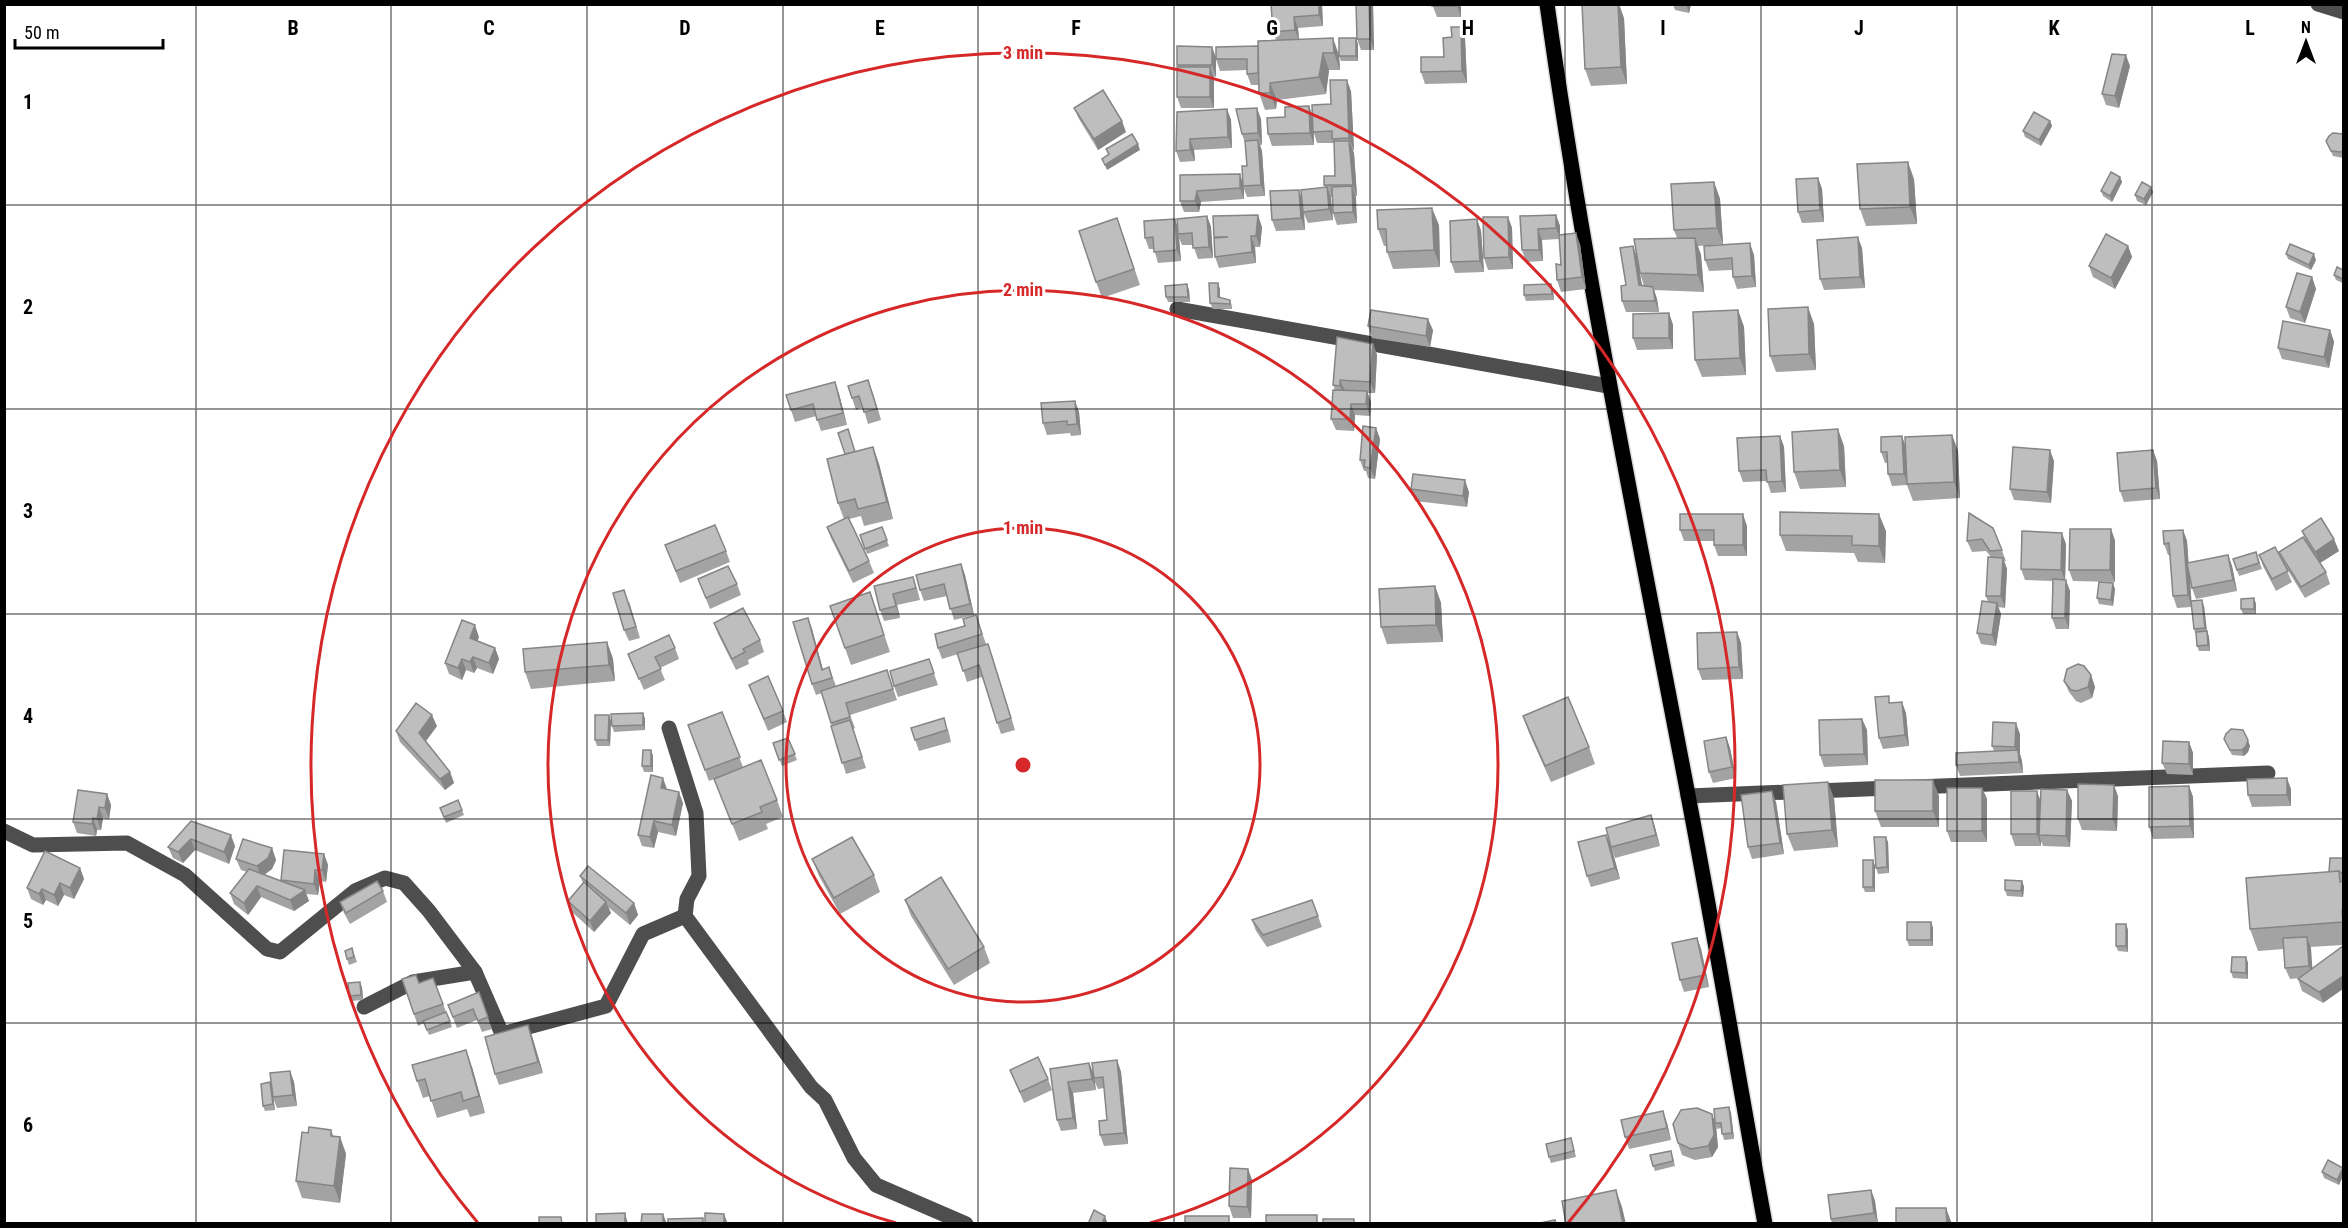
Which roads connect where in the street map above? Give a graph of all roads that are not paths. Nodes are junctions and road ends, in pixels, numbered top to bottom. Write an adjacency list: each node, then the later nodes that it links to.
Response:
1 (1547, 4): 5 (main road)
2 (2318, 4): 3 (street)
3 (2343, 12)
4 (1177, 309): 5 (street)
5 (1608, 386): 8 (main road)
6 (669, 728): 10 (street)
7 (2268, 773): 8 (street)
8 (1688, 796): 14 (main road)
9 (4, 831): 11 (street)
10 (686, 916): 11 (street); 13 (street)
11 (475, 972): 12 (street)
12 (364, 1007)
13 (966, 1224)
14 (1765, 1224)

